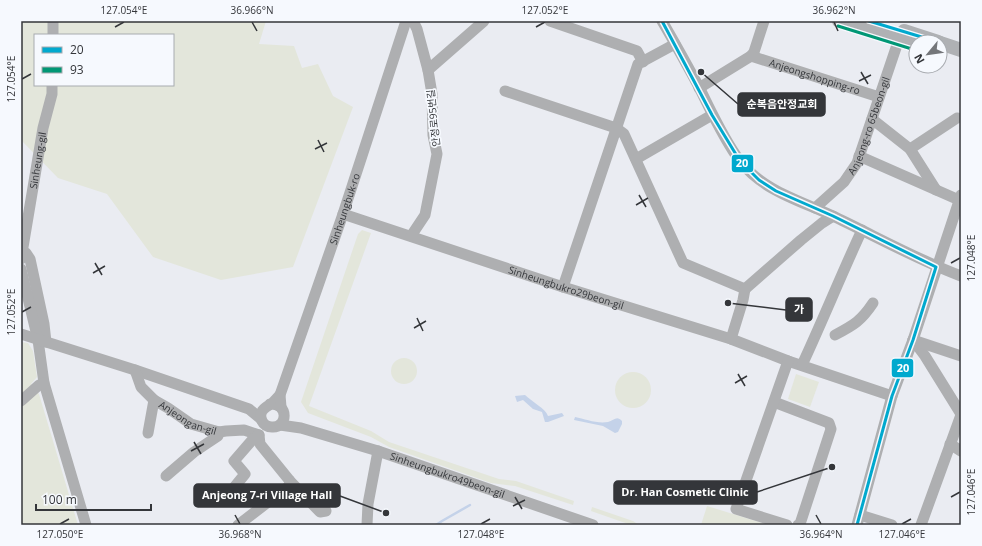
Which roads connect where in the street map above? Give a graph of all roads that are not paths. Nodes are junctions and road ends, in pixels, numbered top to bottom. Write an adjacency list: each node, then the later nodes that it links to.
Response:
1 (53, 21): 10 (street)
2 (406, 21): 36 (street, Sinheungbuk-ro)
3 (413, 21): 21 (street, 안정로95번길)
4 (484, 21): 21 (street)
5 (550, 21): 20 (street)
6 (662, 21): 14 (street)
7 (764, 21): 17 (street)
8 (839, 21): 9 (main road)
9 (861, 23): 11 (main road)
10 (53, 34)
11 (901, 35): 12 (main road); 13 (main road); 25 (street, Anjeong-ro 65beon-gil)
12 (908, 36)
13 (908, 40)
14 (675, 44): 20 (street); 23 (street)
15 (948, 45): 16 (main road)
16 (961, 50)
17 (751, 56): 23 (street); 25 (street, Anjeongshopping-ro)
18 (948, 56): 19 (main road)
19 (961, 60)
20 (643, 62): 29 (street)
21 (428, 70): 39 (street, 안정로95번길)
22 (52, 86): 40 (street, Sinheung-gil)
23 (699, 88): 26 (street)
24 (506, 91): 29 (street)
25 (879, 97): 28 (street, Anjeong-ro 65beon-gil)
26 (712, 115): 32 (street); 35 (street)
27 (957, 118): 30 (street)
28 (872, 119): 30 (street); 31 (street, Anjeong-ro 65beon-gil)
29 (616, 128): 32 (street); 45 (street)
30 (910, 149): 33 (street)
31 (859, 156): 33 (street); 35 (street, Anjeong-ro 65beon-gil)
32 (636, 159): 46 (street)
33 (936, 190): 34 (street)
34 (960, 197): 42 (street)
35 (815, 208): 37 (street)
36 (343, 214): 39 (street, Sinheungbukro29beon-gil); 63 (street, Sinheungbuk-ro)
37 (833, 216): 38 (street); 46 (street)
38 (862, 230): 42 (street); 55 (street)
39 (411, 236): 45 (street, Sinheungbukro29beon-gil)
40 (22, 252): 41 (street, Sinheung-gil); 52 (street)
41 (21, 259)
42 (936, 267): 44 (street); 51 (street)
43 (21, 268): 52 (street)
44 (961, 276)
45 (563, 287): 50 (street, Sinheungbukro29beon-gil)
46 (745, 289): 50 (street)
47 (872, 303): 49 (street)
48 (21, 334): 52 (street)
49 (835, 335)
50 (731, 339): 54 (street, Sinheungbukro29beon-gil)
51 (913, 340): 53 (street); 58 (street); 64 (street)
52 (46, 342): 56 (street); 57 (street)
53 (961, 356)
54 (788, 361): 55 (street, Sinheungbukro29beon-gil); 61 (street)
55 (802, 365): 58 (street, Sinheungbukro29beon-gil)
56 (135, 370): 59 (street, Anjeongan-gil); 62 (street)
57 (44, 383): 60 (street); 77 (street)
58 (892, 396): 76 (street)
59 (154, 400): 66 (street, Anjeongan-gil); 67 (street)
60 (21, 401)
61 (774, 402): 81 (street); 82 (street)
62 (249, 409): 63 (street); 65 (street)
63 (276, 412): 65 (street); 65 (street); 70 (street, Sinheungbukro49beon-gil)
64 (961, 415): 69 (street)
65 (264, 422): 68 (street)
66 (219, 432): 68 (street, Anjeongan-gil); 72 (street)
67 (148, 434)
68 (259, 436): 73 (street); 74 (street)
69 (950, 444): 71 (street); 84 (street)
70 (378, 451): 79 (street); 80 (street, Sinheungbukro49beon-gil)
71 (961, 451)
72 (166, 476)
73 (290, 481): 75 (street); 78 (street)
74 (223, 501)
75 (326, 511)
76 (859, 520): 83 (street)
77 (86, 525)
78 (238, 525)
79 (367, 525)
80 (593, 525)
81 (787, 525)
82 (798, 525)
83 (892, 525)
84 (921, 525)

